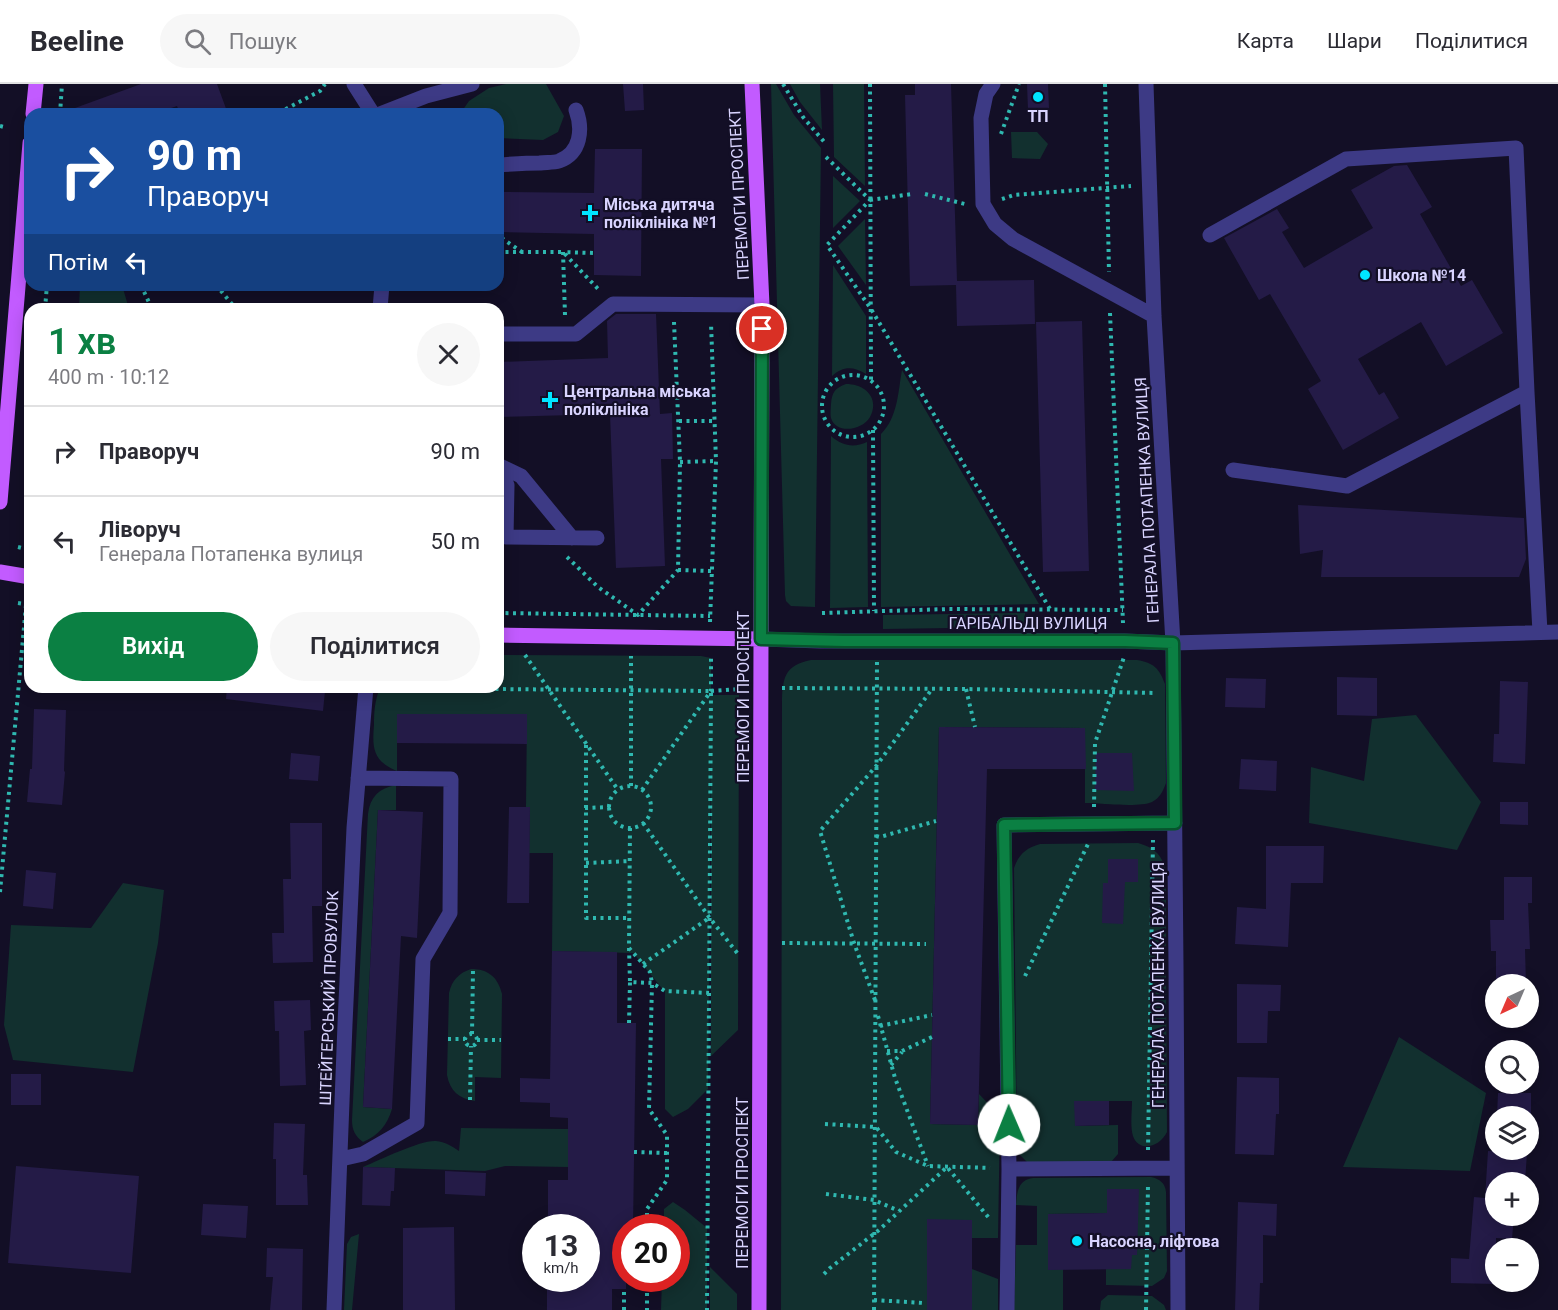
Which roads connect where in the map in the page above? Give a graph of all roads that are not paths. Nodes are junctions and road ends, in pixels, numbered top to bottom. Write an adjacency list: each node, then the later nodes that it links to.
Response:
1 (36, 84): 7 (main road)
2 (354, 84): 8 (street)
3 (472, 84): 9 (street)
4 (752, 84): 14 (main road, ПЕРЕМОГИ ПРОСПЕКТ)
5 (993, 84): 15 (street)
6 (1146, 84): 15 (street, ГЕНЕРАЛА ПОТАПЕНКА ВУЛИЦЯ)
7 (34, 108)
8 (369, 108)
9 (395, 108)
10 (576, 110): 11 (street)
11 (504, 165)
12 (24, 214): 21 (main road)
13 (1210, 235): 17 (street)
14 (762, 305): 16 (street); 29 (main road, ПЕРЕМОГИ ПРОСПЕКТ)
15 (1154, 316): 30 (street, ГЕНЕРАЛА ПОТАПЕНКА ВУЛИЦЯ)
16 (504, 334)
17 (1527, 392): 19 (street); 26 (street)
18 (504, 469): 22 (street)
19 (1233, 470)
20 (504, 479): 22 (street)
21 (0, 502)
22 (572, 538): 23 (street)
23 (597, 538)
24 (0, 572): 25 (main road)
25 (24, 581)
26 (1540, 632): 27 (street, ГАРІБАЛЬДІ ВУЛИЦЯ); 30 (street, ГАРІБАЛЬДІ ВУЛИЦЯ)
27 (1558, 632)
28 (504, 635): 29 (main road, ГАРІБАЛЬДІ ВУЛИЦЯ)
29 (761, 639): 30 (street, ГАРІБАЛЬДІ ВУЛИЦЯ); 38 (main road, ПЕРЕМОГИ ПРОСПЕКТ)
30 (1173, 643): 33 (street, ГЕНЕРАЛА ПОТАПЕНКА ВУЛИЦЯ)
31 (365, 693): 32 (street, ШТЕЙГЕРСЬКИЙ ПРОВУЛОК)
32 (358, 778): 34 (street, ШТЕЙГЕРСЬКИЙ ПРОВУЛОК); 34 (street)
33 (1175, 823): 35 (street, ГЕНЕРАЛА ПОТАПЕНКА ВУЛИЦЯ); 36 (street)
34 (340, 1159): 37 (street, ШТЕЙГЕРСЬКИЙ ПРОВУЛОК)
35 (1176, 1167): 36 (street); 40 (street, ГЕНЕРАЛА ПОТАПЕНКА ВУЛИЦЯ)
36 (1009, 1169): 39 (street)
37 (334, 1310)
38 (759, 1310)
39 (1007, 1310)
40 (1178, 1310)

